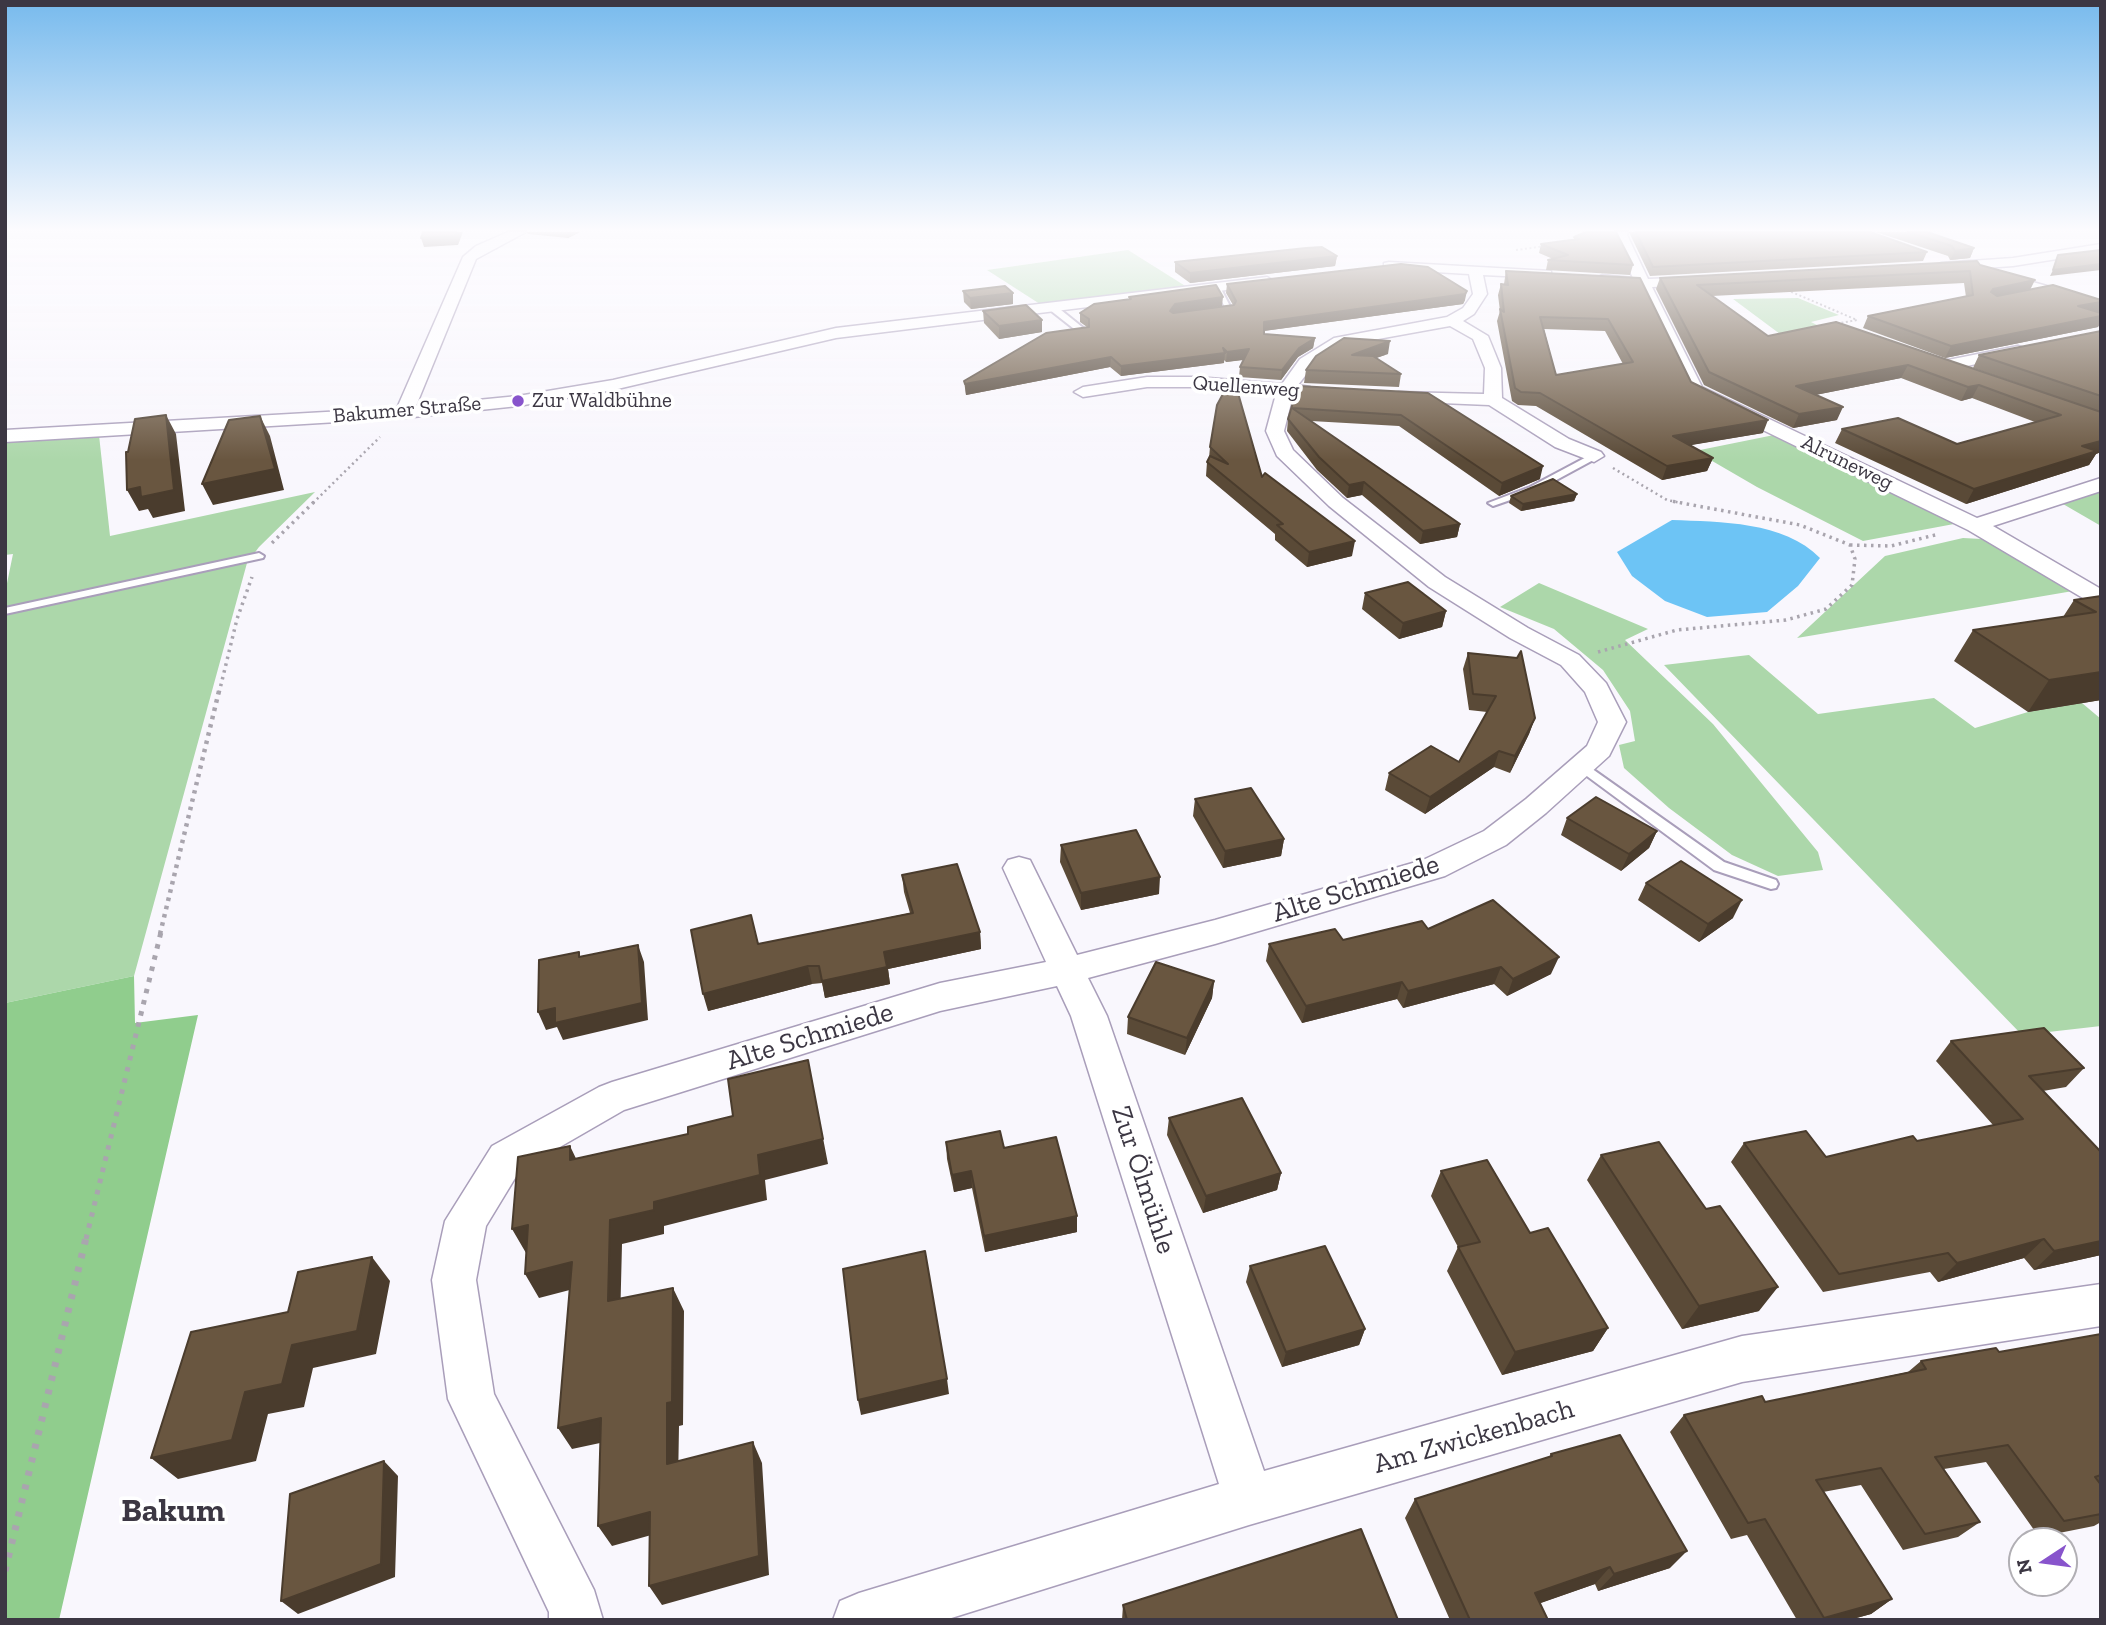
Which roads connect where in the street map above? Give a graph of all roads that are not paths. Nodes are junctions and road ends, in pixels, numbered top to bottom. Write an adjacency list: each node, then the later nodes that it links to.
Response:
1 (448, 308): 16 (street)
2 (1053, 308): 8 (lane); 16 (street, Bakumer Straße)
3 (1229, 308): 6 (lane)
4 (1471, 308): 7 (street)
5 (1657, 308): 21 (street, Alruneweg)
6 (1208, 313)
7 (1452, 321): 11 (street, Alte Schmiede); 15 (street)
8 (1060, 337)
9 (2030, 348): 10 (street)
10 (1969, 375)
11 (1286, 390): 12 (street, Quellenweg); 13 (street, Quellenweg); 25 (street, Alte Schmiede)
12 (1083, 392)
13 (1326, 392)
14 (1379, 396): 15 (street)
15 (1493, 400): 18 (street)
16 (404, 413): 17 (street, Bakumer Straße)
17 (5, 436)
18 (1594, 456): 20 (lane)
19 (2101, 484): 21 (street)
20 (1493, 503)
21 (1976, 525): 23 (street, Alruneweg)
22 (259, 556): 24 (lane)
23 (2101, 599)
24 (5, 611)
25 (1581, 765): 27 (lane); 28 (street, Alte Schmiede)
26 (1019, 868): 28 (street, Zur Ölmühle)
27 (1770, 884)
28 (1067, 971): 30 (street, Zur Ölmühle); 31 (street, Alte Schmiede)
29 (2101, 1305): 30 (street, Am Zwickenbach)
30 (1249, 1500): 32 (street, Am Zwickenbach)
31 (576, 1620)
32 (859, 1620)

